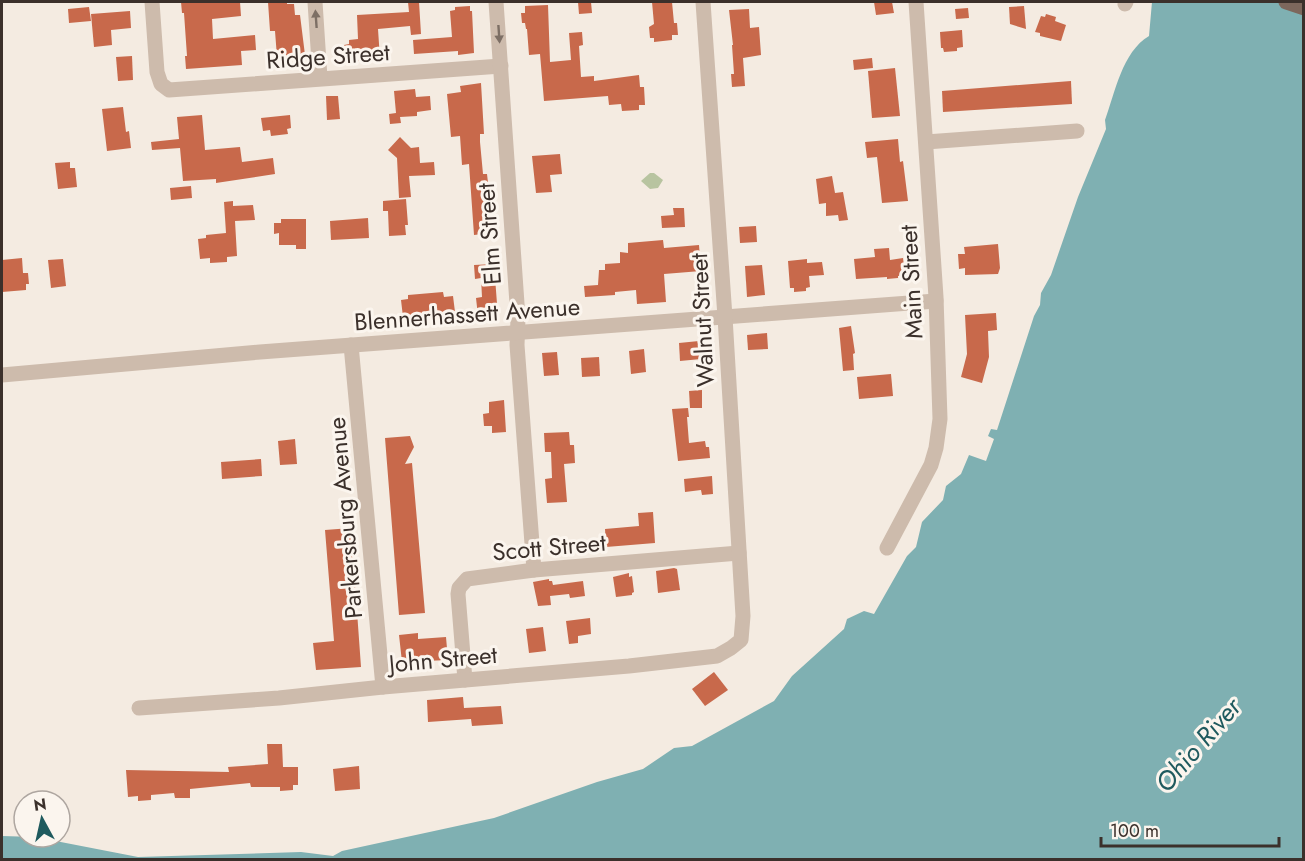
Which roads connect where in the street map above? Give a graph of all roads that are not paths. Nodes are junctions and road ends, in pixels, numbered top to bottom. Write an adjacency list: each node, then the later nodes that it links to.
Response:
1 (152, 2): 9 (street, Ridge Street)
2 (315, 2): 9 (street, one-way to 2)
3 (496, 2): 8 (street, Elm Street, one-way to 8)
4 (703, 2): 13 (street, Walnut Street)
5 (916, 2): 11 (street, Main Street)
6 (1286, 2): 7 (main road)
7 (1304, 8)
8 (501, 66): 9 (street, Ridge Street); 14 (street, Elm Street)
9 (320, 78)
10 (1077, 131): 11 (street)
11 (926, 142): 12 (street, Main Street)
12 (936, 301): 13 (street, Blennerhassett Avenue); 17 (street, Main Street)
13 (725, 317): 14 (street, Blennerhassett Avenue); 18 (street, Walnut Street)
14 (518, 333): 15 (street, Blennerhassett Avenue); 19 (street, Elm Street)
15 (351, 345): 16 (street, Blennerhassett Avenue); 22 (street, Parkersburg Avenue)
16 (2, 375)
17 (887, 548)
18 (739, 554): 19 (street, Scott Street); 20 (street, Walnut Street)
19 (534, 570): 21 (street, Scott Street)
20 (743, 635): 21 (street, John Street)
21 (465, 680): 22 (street, John Street)
22 (383, 687): 23 (street, John Street)
23 (139, 708)

